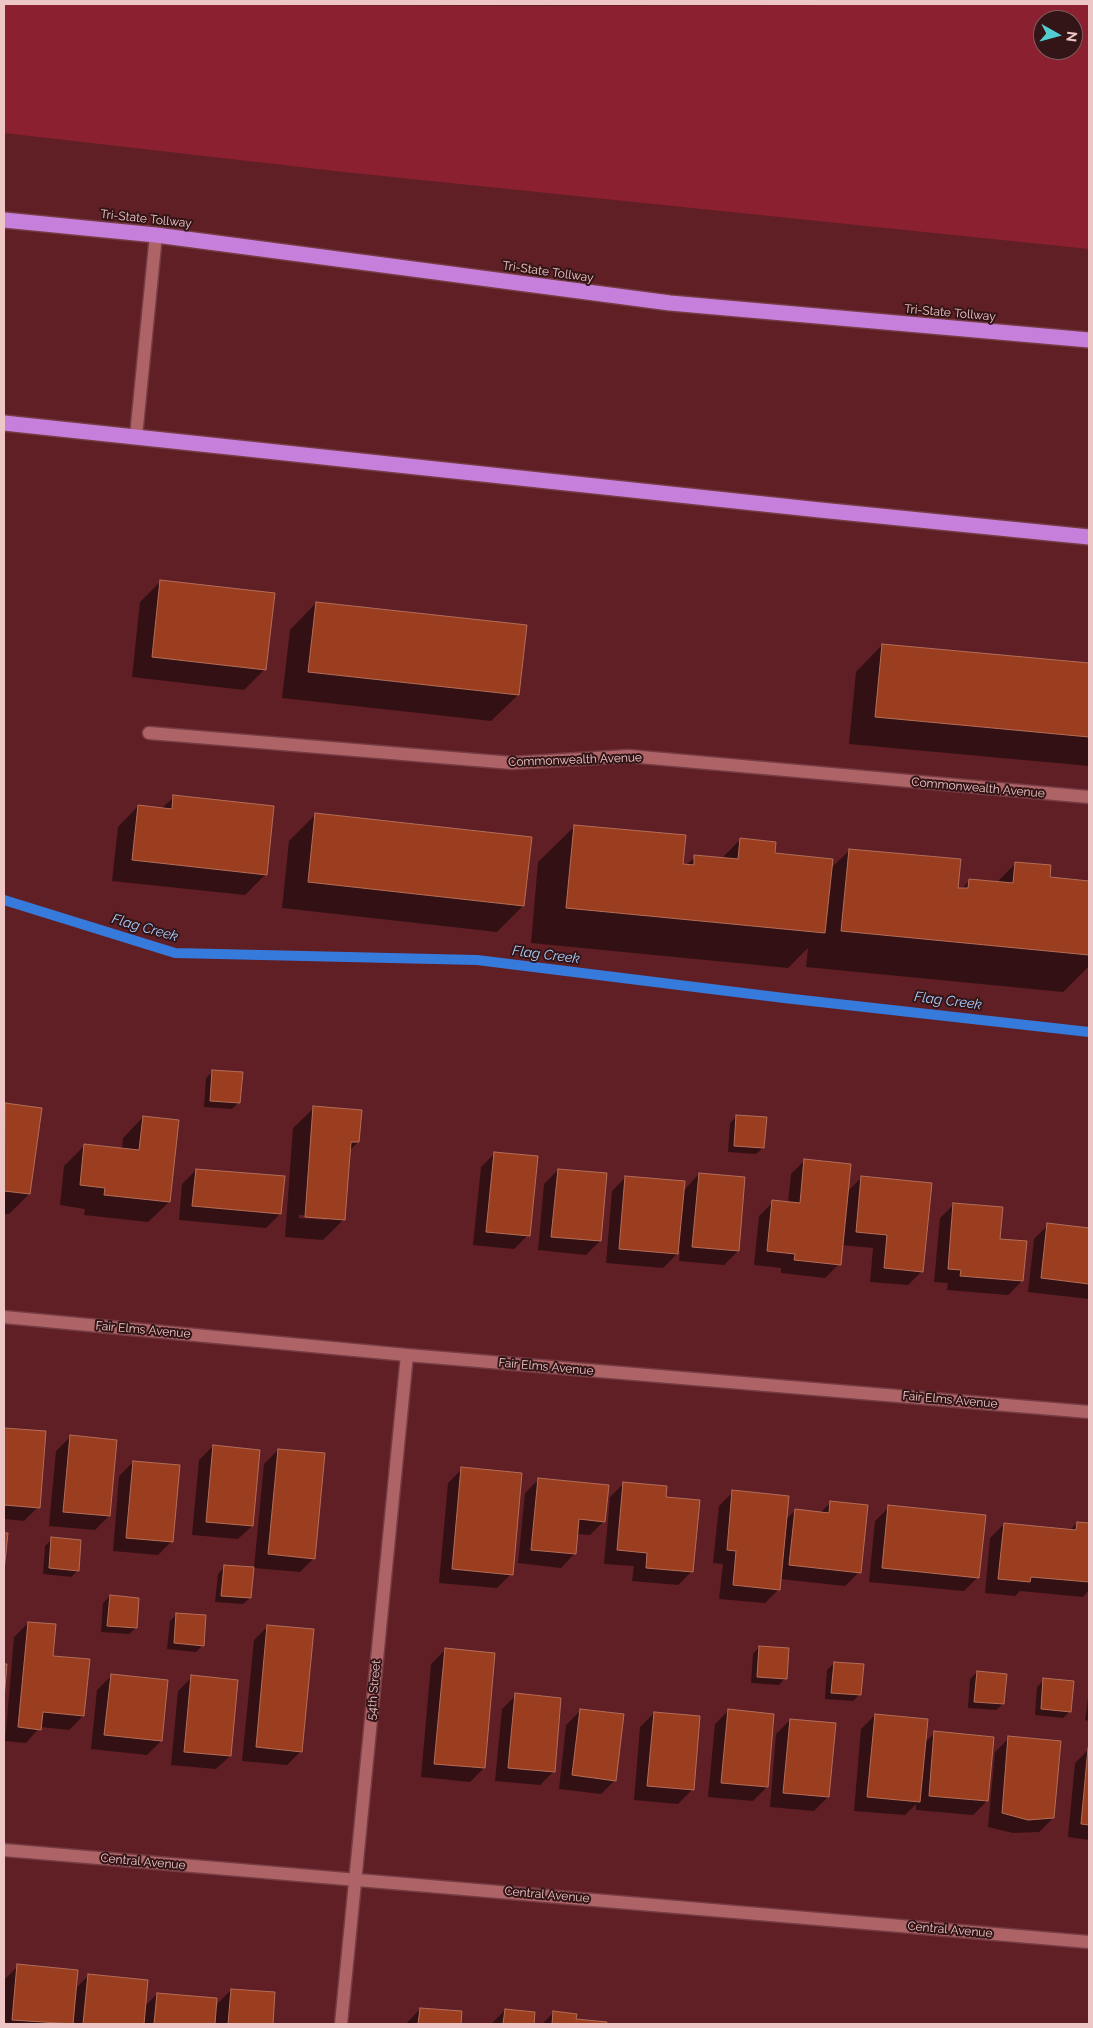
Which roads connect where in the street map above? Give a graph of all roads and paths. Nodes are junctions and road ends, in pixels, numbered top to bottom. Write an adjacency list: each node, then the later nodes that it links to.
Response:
1 (4, 220): 2 (highway, Tri-State Tollway)
2 (156, 235): 3 (highway, Tri-State Tollway); 5 (street)
3 (1089, 340)
4 (4, 423): 5 (highway)
5 (136, 436): 6 (highway)
6 (1089, 537)
7 (149, 733): 8 (street, Commonwealth Avenue)
8 (1089, 798)
9 (4, 1317): 10 (street, Fair Elms Avenue)
10 (407, 1355): 11 (street, Fair Elms Avenue); 13 (street, 54th Street)
11 (1089, 1412)
12 (4, 1850): 13 (street, Central Avenue)
13 (356, 1879): 14 (street, Central Avenue); 15 (street, 54th Street)
14 (1089, 1942)
15 (341, 2024)

